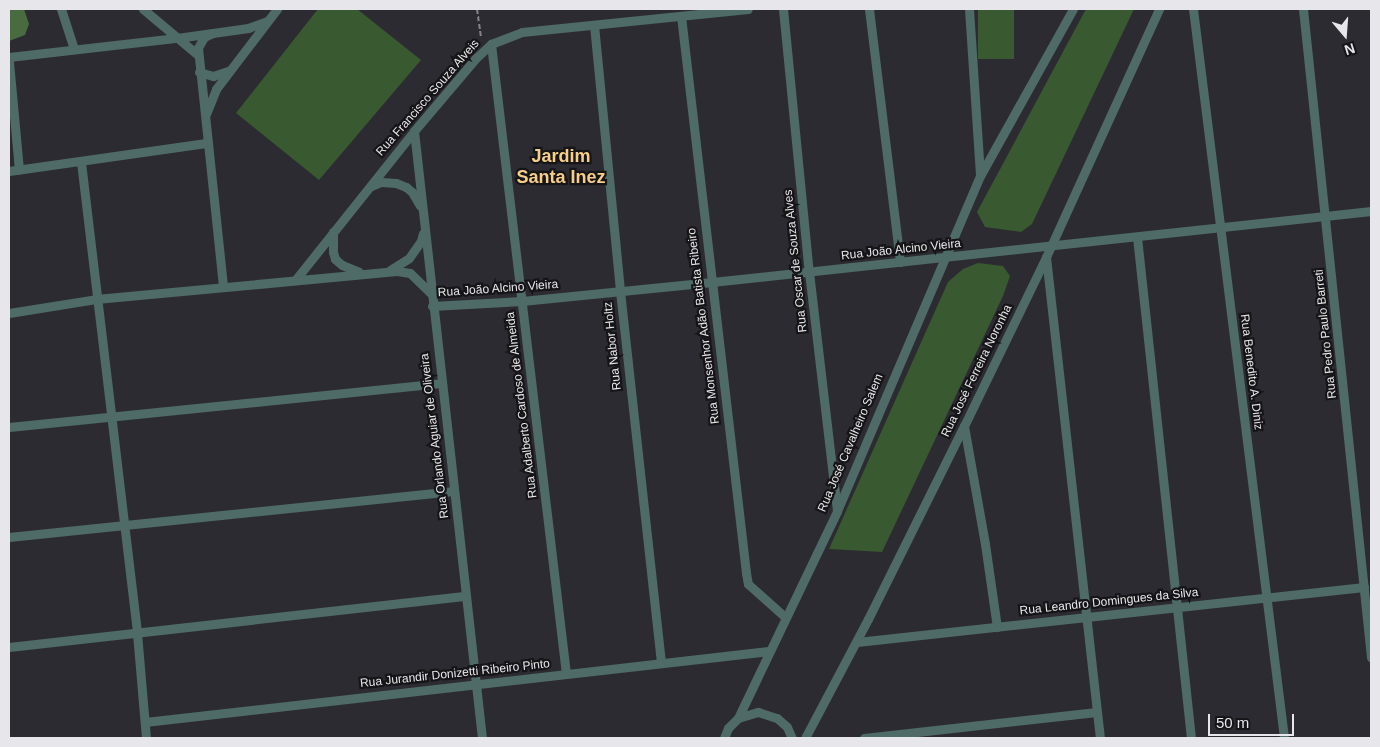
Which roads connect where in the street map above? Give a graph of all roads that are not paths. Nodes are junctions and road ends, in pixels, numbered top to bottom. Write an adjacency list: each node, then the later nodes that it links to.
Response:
1 (61, 9): 20 (street)
2 (143, 9): 17 (street)
3 (277, 9): 13 (street)
4 (748, 9): 12 (street, Rua Francisco Souza Alveis)
5 (783, 9): 46 (street, Rua Oscar de Souza Alves)
6 (868, 9): 44 (street)
7 (969, 9): 32 (street, Rua José Cavalheiro Salem)
8 (1073, 9): 32 (street, Rua José Cavalheiro Salem)
9 (1159, 9): 41 (street, Rua José Ferreira Noronha)
10 (1193, 9): 38 (street, Rua Benedito A. Diniz)
11 (1303, 9): 36 (street, Rua Pedro Paulo Barreti)
12 (681, 16): 14 (street, Rua Francisco Souza Alveis); 49 (street, Rua Monsenhor Adão Batista Ribeiro)
13 (267, 21): 15 (street); 18 (street)
14 (594, 25): 19 (street, Rua Francisco Souza Alveis); 51 (street, Rua Nabor Holtz)
15 (242, 29): 16 (street); 18 (street)
16 (213, 33): 17 (street); 21 (street)
17 (177, 38): 20 (street); 21 (street)
18 (252, 40): 24 (street)
19 (491, 44): 27 (street, Rua Francisco Souza Alveis); 54 (street, Rua Adalberto Cardoso de Almeida)
20 (74, 49): 22 (street)
21 (198, 55): 25 (street)
22 (9, 57)
23 (9, 62): 30 (street)
24 (230, 70): 25 (street); 26 (street)
25 (199, 72): 26 (street)
26 (204, 119): 28 (street)
27 (414, 131): 33 (street, Rua Francisco Souza Alveis); 34 (street, Rua Orlando Aguiar de Oliveira)
28 (206, 144): 29 (street); 50 (street)
29 (81, 162): 30 (street); 53 (street)
30 (19, 170): 31 (street)
31 (9, 171)
32 (980, 176): 43 (street, Rua José Cavalheiro Salem)
33 (370, 186): 34 (street); 39 (street, Rua Francisco Souza Alveis)
34 (422, 210): 37 (street, Rua Orlando Aguiar de Oliveira)
35 (1371, 211): 36 (street, Rua João Alcino Vieira)
36 (1326, 216): 38 (street, Rua João Alcino Vieira); 65 (street, Rua Pedro Paulo Barreti)
37 (424, 228): 45 (street); 52 (street, Rua Orlando Aguiar de Oliveira)
38 (1220, 228): 40 (street, Rua João Alcino Vieira); 67 (street, Rua Benedito A. Diniz)
39 (333, 232): 47 (street); 48 (street, Rua Francisco Souza Alveis)
40 (1137, 238): 41 (street, Rua João Alcino Vieira); 68 (street)
41 (1050, 247): 42 (street, Rua José Ferreira Noronha); 43 (street, Rua João Alcino Vieira)
42 (1046, 256): 59 (street, Rua José Ferreira Noronha); 70 (street)
43 (944, 257): 44 (street, Rua João Alcino Vieira); 62 (street, Rua José Cavalheiro Salem)
44 (900, 262): 46 (street, Rua João Alcino Vieira)
45 (388, 271): 47 (street); 52 (street)
46 (809, 272): 49 (street, Rua João Alcino Vieira); 62 (street, Rua Oscar de Souza Alves)
47 (364, 273): 48 (street)
48 (296, 279): 50 (street)
49 (712, 282): 51 (street, Rua João Alcino Vieira); 69 (street, Rua Monsenhor Adão Batista Ribeiro)
50 (223, 285): 53 (street)
51 (620, 292): 54 (street, Rua João Alcino Vieira); 77 (street, Rua Nabor Holtz)
52 (431, 294): 55 (street, Rua Orlando Aguiar de Oliveira)
53 (96, 299): 56 (street); 58 (street)
54 (522, 302): 55 (street, Rua João Alcino Vieira); 78 (street, Rua Adalberto Cardoso de Almeida)
55 (432, 306): 57 (street, Rua Orlando Aguiar de Oliveira)
56 (9, 313)
57 (441, 383): 58 (street); 61 (street, Rua Orlando Aguiar de Oliveira)
58 (111, 417): 60 (street); 63 (street)
59 (964, 426): 71 (street); 73 (street, Rua José Ferreira Noronha)
60 (9, 427)
61 (454, 491): 63 (street); 66 (street, Rua Orlando Aguiar de Oliveira)
62 (836, 511): 69 (street, Rua José Cavalheiro Salem)
63 (124, 525): 64 (street); 72 (street)
64 (9, 537)
65 (1364, 587): 67 (street, Rua Leandro Domingues da Silva); 76 (street, Rua Pedro Paulo Barreti)
66 (466, 596): 72 (street); 79 (street, Rua Orlando Aguiar de Oliveira)
67 (1266, 597): 68 (street, Rua Leandro Domingues da Silva); 91 (street, Rua Benedito A. Diniz)
68 (1177, 607): 70 (street, Rua Leandro Domingues da Silva); 90 (street)
69 (785, 617): 75 (street, Rua José Cavalheiro Salem)
70 (1086, 617): 71 (street, Rua Leandro Domingues da Silva); 80 (street)
71 (997, 627): 73 (street, Rua Leandro Domingues da Silva)
72 (137, 633): 74 (street); 82 (street)
73 (857, 642): 87 (street, Rua José Ferreira Noronha)
74 (9, 647)
75 (769, 651): 77 (street, Rua Jurandir Donizetti Ribeiro Pinto); 81 (street, Rua José Cavalheiro Salem)
76 (1371, 657)
77 (661, 664): 78 (street, Rua Jurandir Donizetti Ribeiro Pinto)
78 (566, 674): 79 (street, Rua Jurandir Donizetti Ribeiro Pinto)
79 (476, 684): 82 (street, Rua Jurandir Donizetti Ribeiro Pinto); 84 (street, Rua Orlando Aguiar de Oliveira)
80 (1097, 712): 88 (street); 89 (street)
81 (738, 718): 85 (street, Rua José Cavalheiro Salem); 86 (street)
82 (145, 722): 83 (street)
83 (146, 738)
84 (482, 738)
85 (724, 738)
86 (792, 738)
87 (804, 738)
88 (864, 738)
89 (1100, 738)
90 (1191, 738)
91 (1284, 738)

